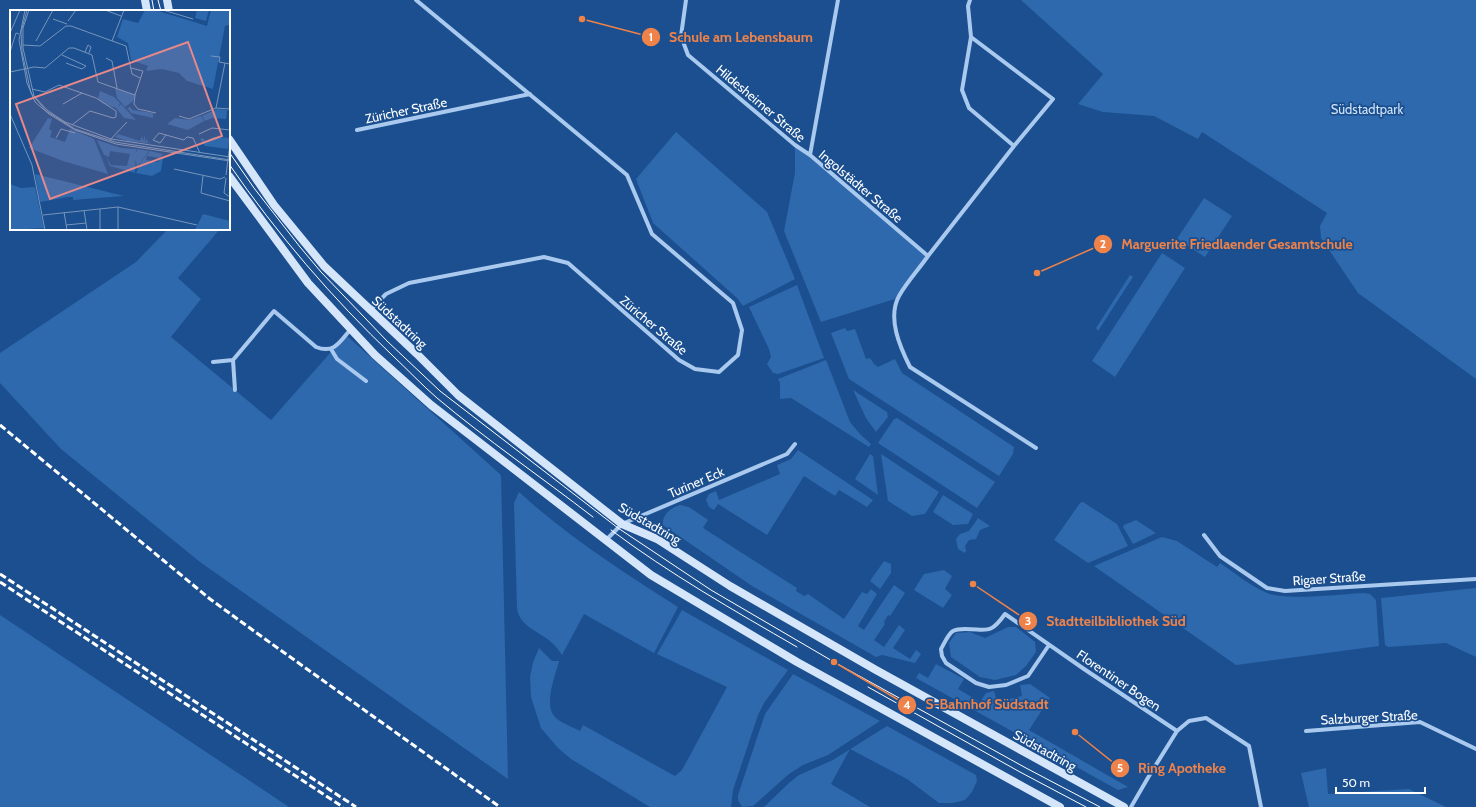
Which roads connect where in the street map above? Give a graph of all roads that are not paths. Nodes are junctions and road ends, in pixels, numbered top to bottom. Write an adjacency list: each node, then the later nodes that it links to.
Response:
1 (145, 0): 7 (street)
2 (167, 0): 8 (street)
3 (416, 0): 10 (street, Züricher Straße)
4 (686, 0): 14 (street, Hildesheimer Straße)
5 (838, 0): 14 (street, Ingolstädter Straße)
6 (970, 0): 9 (street)
7 (147, 10)
8 (169, 10)
9 (971, 37): 13 (street); 13 (street)
10 (530, 94): 11 (street, Züricher Straße); 17 (street, Züricher Straße)
11 (357, 130)
12 (230, 140): 17 (street, Südstadtring)
13 (1014, 146): 16 (street)
14 (810, 155): 16 (street, Ingolstädter Straße)
15 (230, 177): 18 (street)
16 (928, 256): 25 (street)
17 (370, 310): 26 (street, Südstadtring)
18 (350, 330): 19 (street); 28 (street)
19 (332, 349): 20 (street); 22 (street)
20 (234, 360): 21 (street); 23 (street)
21 (213, 362)
22 (366, 381)
23 (235, 390)
24 (795, 444): 26 (street, Turiner Eck)
25 (1036, 448)
26 (622, 524): 28 (street, Turiner Eck); 35 (street, Südstadtring)
27 (1204, 535): 29 (street, Rigaer Straße)
28 (606, 540): 34 (street)
29 (1476, 579)
30 (1049, 645): 30 (street, Florentiner Bogen); 31 (street, Florentiner Bogen)
31 (1177, 731): 36 (street); 37 (street)
32 (1306, 731): 33 (street, Salzburger Straße)
33 (1476, 749)
34 (1060, 807)
35 (1124, 807)
36 (1131, 807)
37 (1261, 807)

